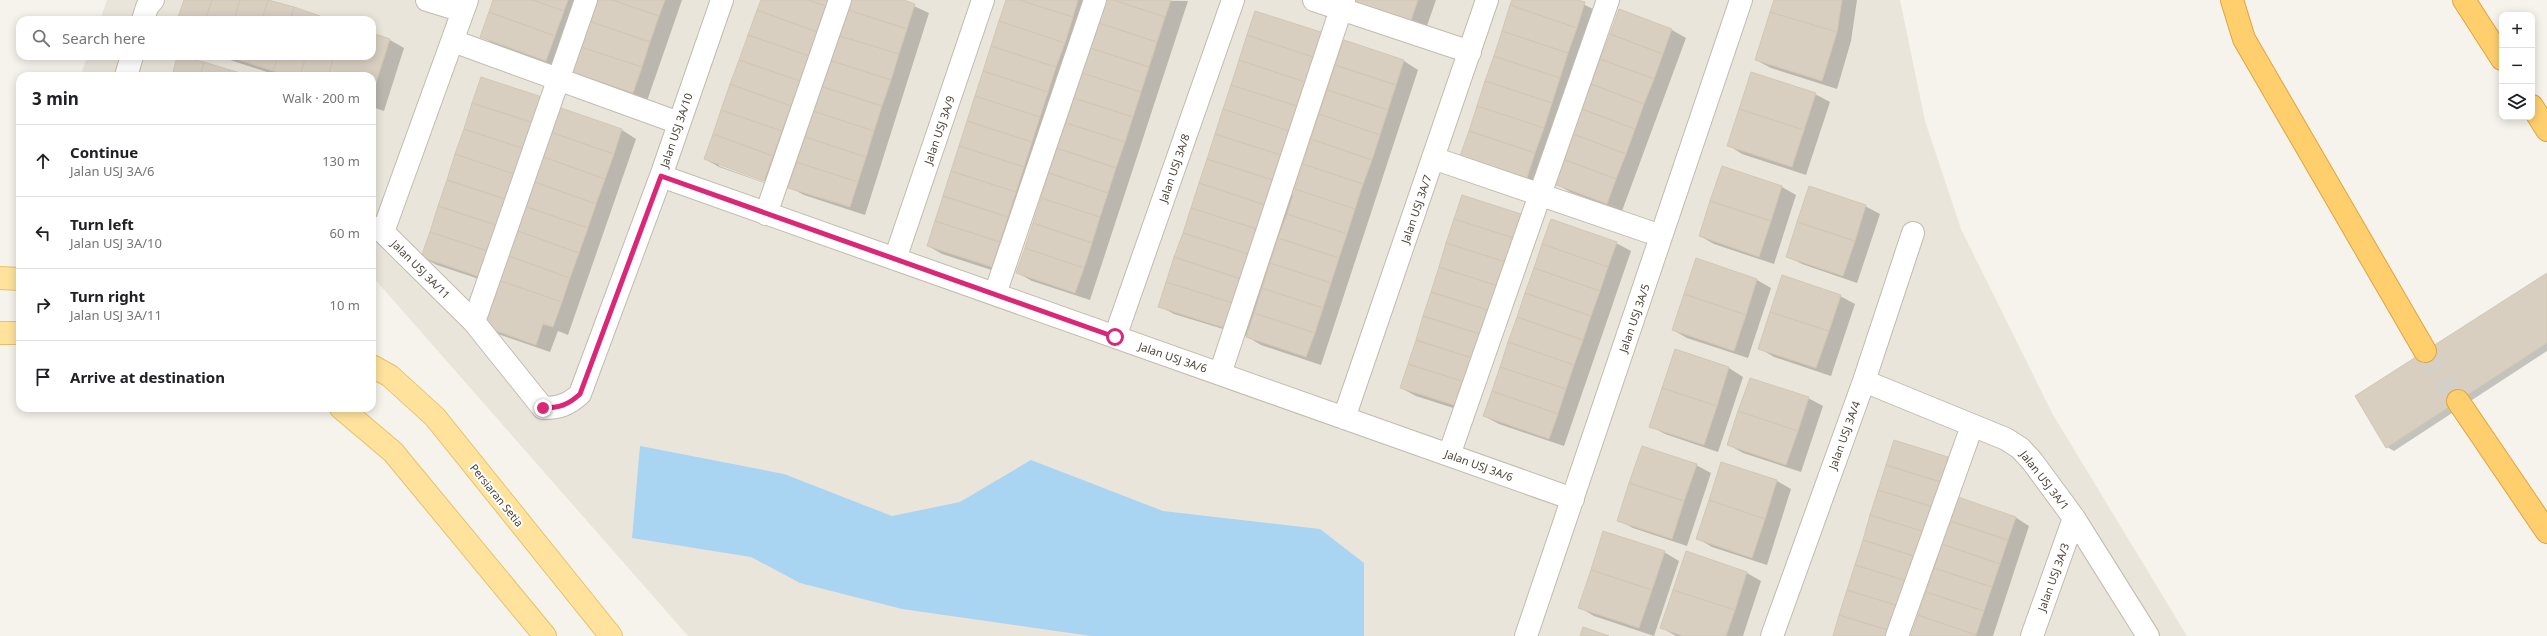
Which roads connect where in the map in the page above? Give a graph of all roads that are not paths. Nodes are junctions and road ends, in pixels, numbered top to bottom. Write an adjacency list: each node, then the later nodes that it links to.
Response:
1 (153, 0): 17 (street)
2 (427, 0): 16 (street)
3 (586, 0): 23 (street)
4 (722, 0): 25 (street, Jalan USJ 3A/10)
5 (840, 0): 30 (street)
6 (1095, 0): 37 (street)
7 (1233, 0): 41 (street, Jalan USJ 3A/8)
8 (1314, 0): 15 (street)
9 (1488, 0): 19 (street, Jalan USJ 3A/7)
10 (1608, 0): 29 (street)
11 (1741, 0): 33 (street, Jalan USJ 3A/5)
12 (2232, 0): 42 (highway)
13 (2464, 0): 20 (highway)
14 (980, 1): 34 (street, Jalan USJ 3A/9)
15 (1342, 4): 19 (street); 44 (street)
16 (465, 5): 18 (street, Jalan USJ 3A/11)
17 (144, 16)
18 (453, 41): 23 (street); 31 (street, Jalan USJ 3A/11)
19 (1470, 52): 27 (street, Jalan USJ 3A/7)
20 (2499, 54)
21 (131, 60): 22 (street)
22 (127, 72)
23 (559, 79): 25 (street); 38 (street)
24 (2535, 111): 26 (highway)
25 (679, 123): 28 (street, Jalan USJ 3A/10)
26 (2547, 130)
27 (1434, 158): 29 (street); 49 (street, Jalan USJ 3A/7)
28 (661, 176): 30 (street, Jalan USJ 3A/6); 46 (street, Jalan USJ 3A/10)
29 (1540, 194): 33 (street); 51 (street)
30 (766, 214): 34 (street, Jalan USJ 3A/6)
31 (378, 230): 38 (street, Jalan USJ 3A/11)
32 (1913, 233): 45 (street, Jalan USJ 3A/4)
33 (1661, 236): 52 (street, Jalan USJ 3A/5)
34 (896, 259): 37 (street, Jalan USJ 3A/6)
35 (0, 278): 36 (main road)
36 (16, 279)
37 (995, 294): 41 (street, Jalan USJ 3A/6)
38 (474, 322): 46 (street, Jalan USJ 3A/11)
39 (0, 333): 40 (main road)
40 (16, 333)
41 (1115, 337): 44 (street, Jalan USJ 3A/6)
42 (2425, 351)
43 (376, 368): 56 (main road, Persiaran Setia)
44 (1220, 374): 49 (street, Jalan USJ 3A/6)
45 (1864, 381): 50 (street, Jalan USJ 3A/1); 58 (street, Jalan USJ 3A/4)
46 (580, 394)
47 (2458, 401): 54 (highway)
48 (346, 412): 55 (main road)
49 (1344, 418): 51 (street, Jalan USJ 3A/6)
50 (1972, 426): 53 (street, Jalan USJ 3A/1); 59 (street)
51 (1449, 454): 52 (street, Jalan USJ 3A/6)
52 (1573, 499): 57 (street, Jalan USJ 3A/5)
53 (2074, 518): 60 (street, Jalan USJ 3A/3); 61 (street, Jalan USJ 3A/1)
54 (2547, 532)
55 (545, 636)
56 (611, 636)
57 (1526, 636)
58 (1772, 636)
59 (1898, 636)
60 (2032, 636)
61 (2148, 636)

